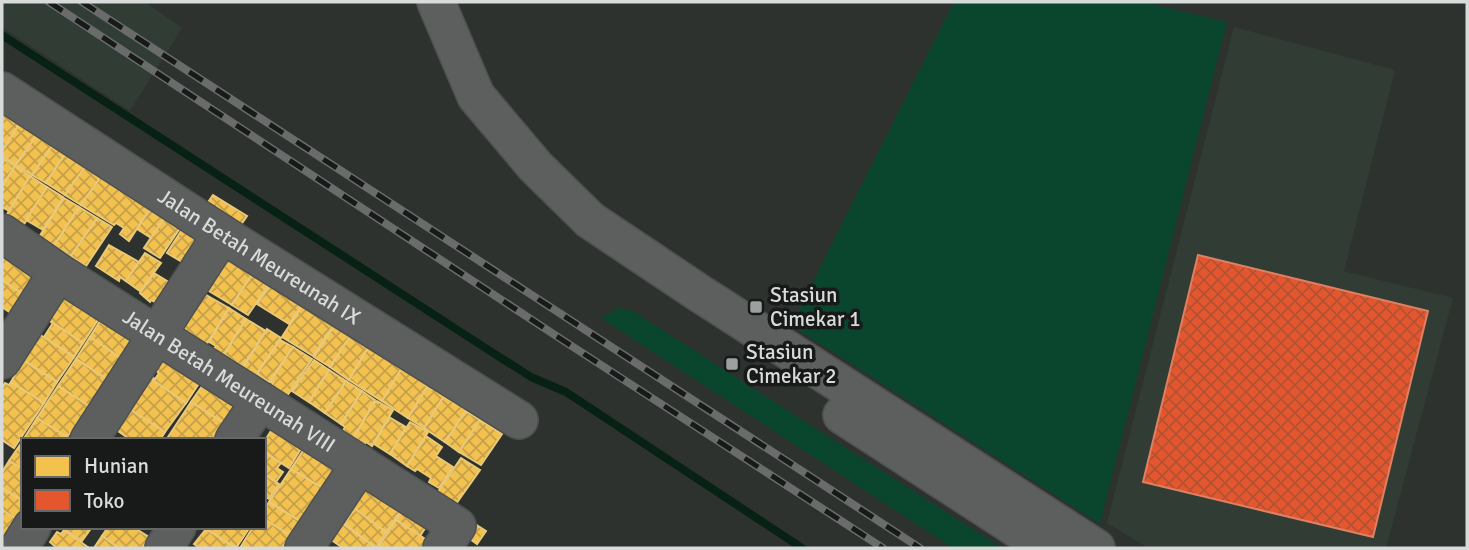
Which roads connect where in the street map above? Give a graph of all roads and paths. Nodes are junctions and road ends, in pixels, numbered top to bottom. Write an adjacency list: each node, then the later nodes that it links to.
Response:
1 (410, 2): 14 (street)
2 (436, 2): 14 (street)
3 (2, 91): 5 (street, Jalan Betah Meureunah IX)
4 (2, 233): 6 (street, Jalan Betah Meureunah VIII)
5 (222, 234): 7 (street); 10 (street, Jalan Betah Meureunah IX)
6 (58, 272): 7 (street, Jalan Betah Meureunah VIII); 8 (street)
7 (156, 335): 9 (street, Jalan Betah Meureunah VIII); 11 (street)
8 (2, 360)
9 (260, 401): 12 (street); 13 (street, Jalan Betah Meureunah VIII)
10 (519, 420)
11 (90, 438)
12 (235, 438)
13 (360, 464): 17 (street, Jalan Betah Meureunah VIII); 20 (street)
14 (1033, 528): 21 (street)
15 (32, 529): 18 (street)
16 (176, 529): 19 (street)
17 (450, 537)
18 (19, 548)
19 (164, 548)
20 (304, 548)
21 (1096, 548)

